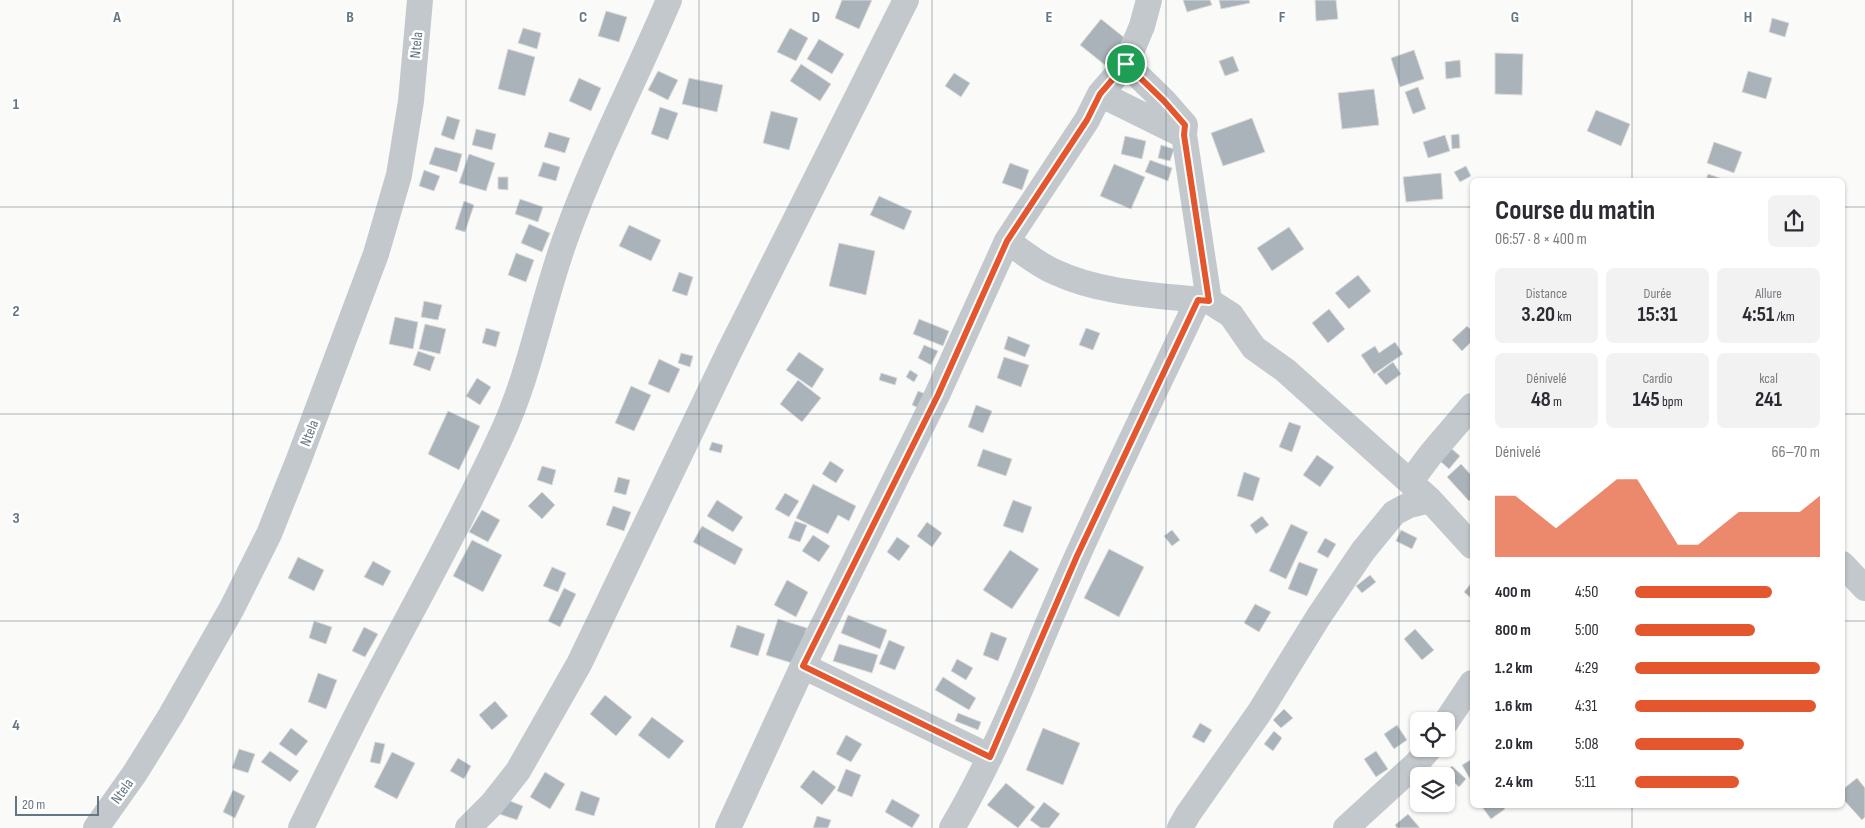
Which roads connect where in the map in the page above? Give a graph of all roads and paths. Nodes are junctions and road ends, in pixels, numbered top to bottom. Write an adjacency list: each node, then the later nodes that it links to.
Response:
1 (420, 0): 21 (street, Ntela)
2 (670, 0): 22 (street)
3 (906, 0): 23 (street)
4 (1149, 0): 5 (street)
5 (1126, 64): 6 (street); 9 (street)
6 (1100, 94): 7 (street); 8 (street)
7 (1183, 135)
8 (1007, 241): 9 (street); 16 (street)
9 (1203, 300): 11 (street); 19 (street)
10 (1470, 408): 11 (street)
11 (1410, 482): 12 (street)
12 (1430, 500): 13 (street); 26 (street)
13 (1470, 544)
14 (1845, 567): 15 (street)
15 (1865, 588)
16 (803, 666): 19 (street); 24 (street)
17 (1470, 685): 18 (street)
18 (1452, 712)
19 (990, 757): 25 (street)
20 (1422, 757): 27 (street)
21 (96, 828)
22 (301, 828)
23 (468, 828)
24 (728, 828)
25 (952, 828)
26 (1180, 828)
27 (1346, 828)

